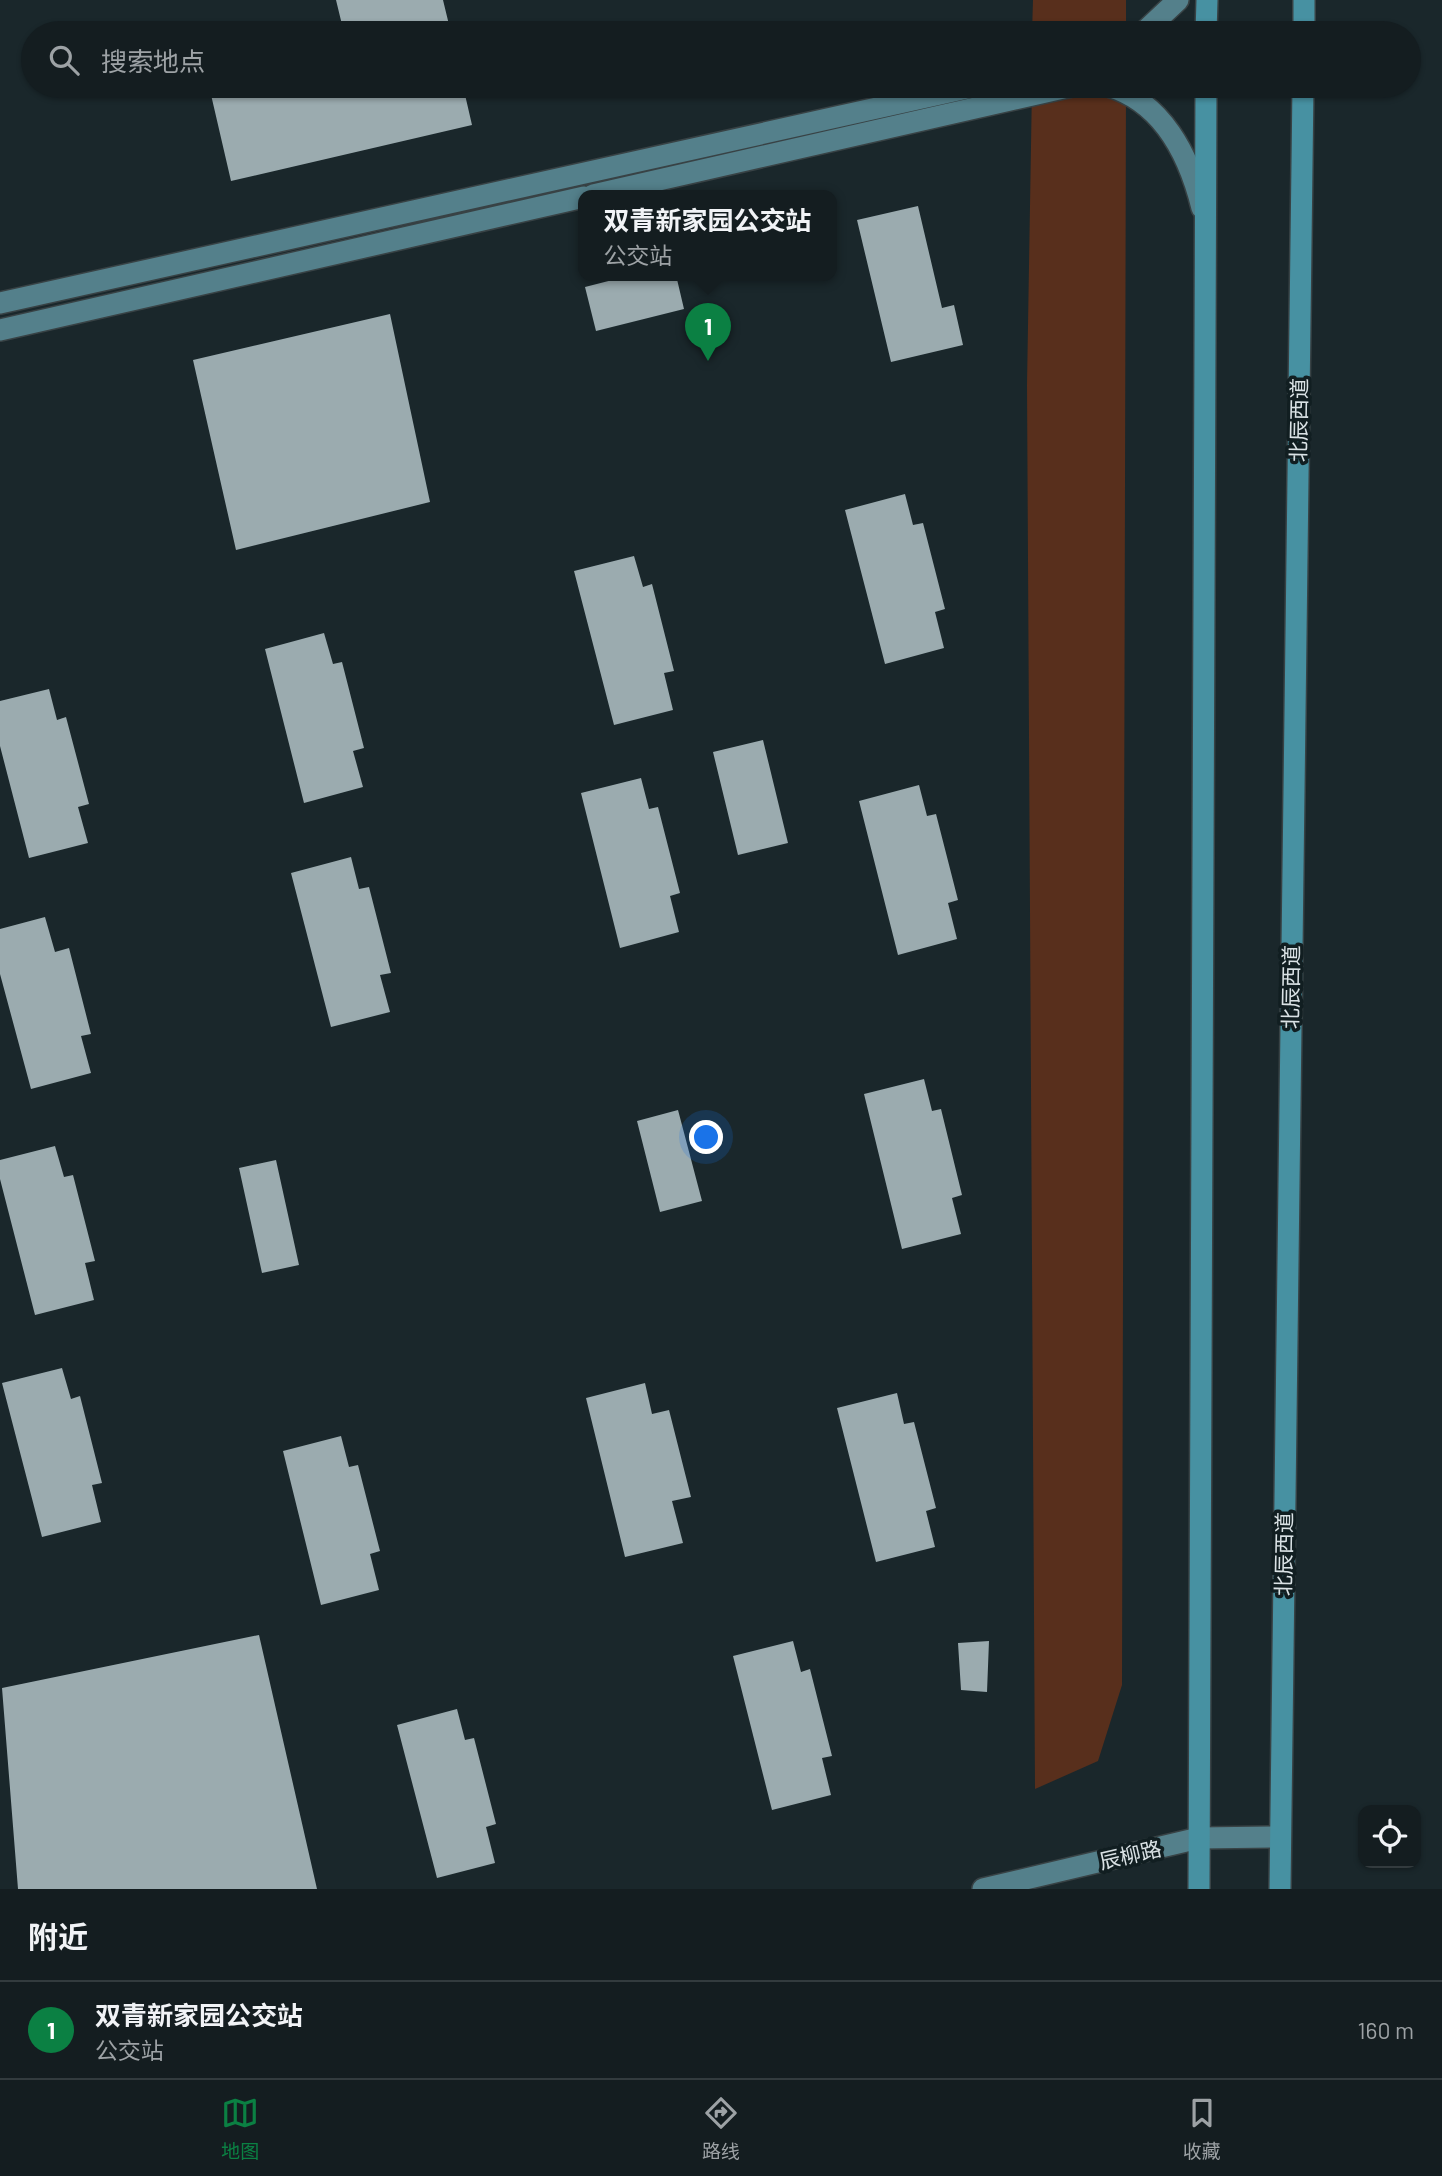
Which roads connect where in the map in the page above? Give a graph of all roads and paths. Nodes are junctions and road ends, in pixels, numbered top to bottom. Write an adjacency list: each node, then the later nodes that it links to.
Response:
1 (1178, 0): 4 (street)
2 (1207, 0): 5 (main road)
3 (1304, 0): 6 (main road)
4 (1156, 21)
5 (1206, 21)
6 (1304, 21)
7 (922, 98): 15 (street)
8 (1019, 98): 12 (street)
9 (1137, 98): 14 (street)
10 (1206, 98): 14 (main road)
11 (1303, 98): 18 (main road, 北辰西道)
12 (615, 190)
13 (578, 198): 16 (street)
14 (1204, 217): 17 (main road)
15 (0, 303)
16 (0, 330)
17 (1199, 1838): 18 (street, 辰柳路); 19 (street, 辰柳路); 20 (main road)
18 (1280, 1838): 21 (main road, 北辰西道)
19 (983, 1889)
20 (1199, 1889)
21 (1280, 1889)

